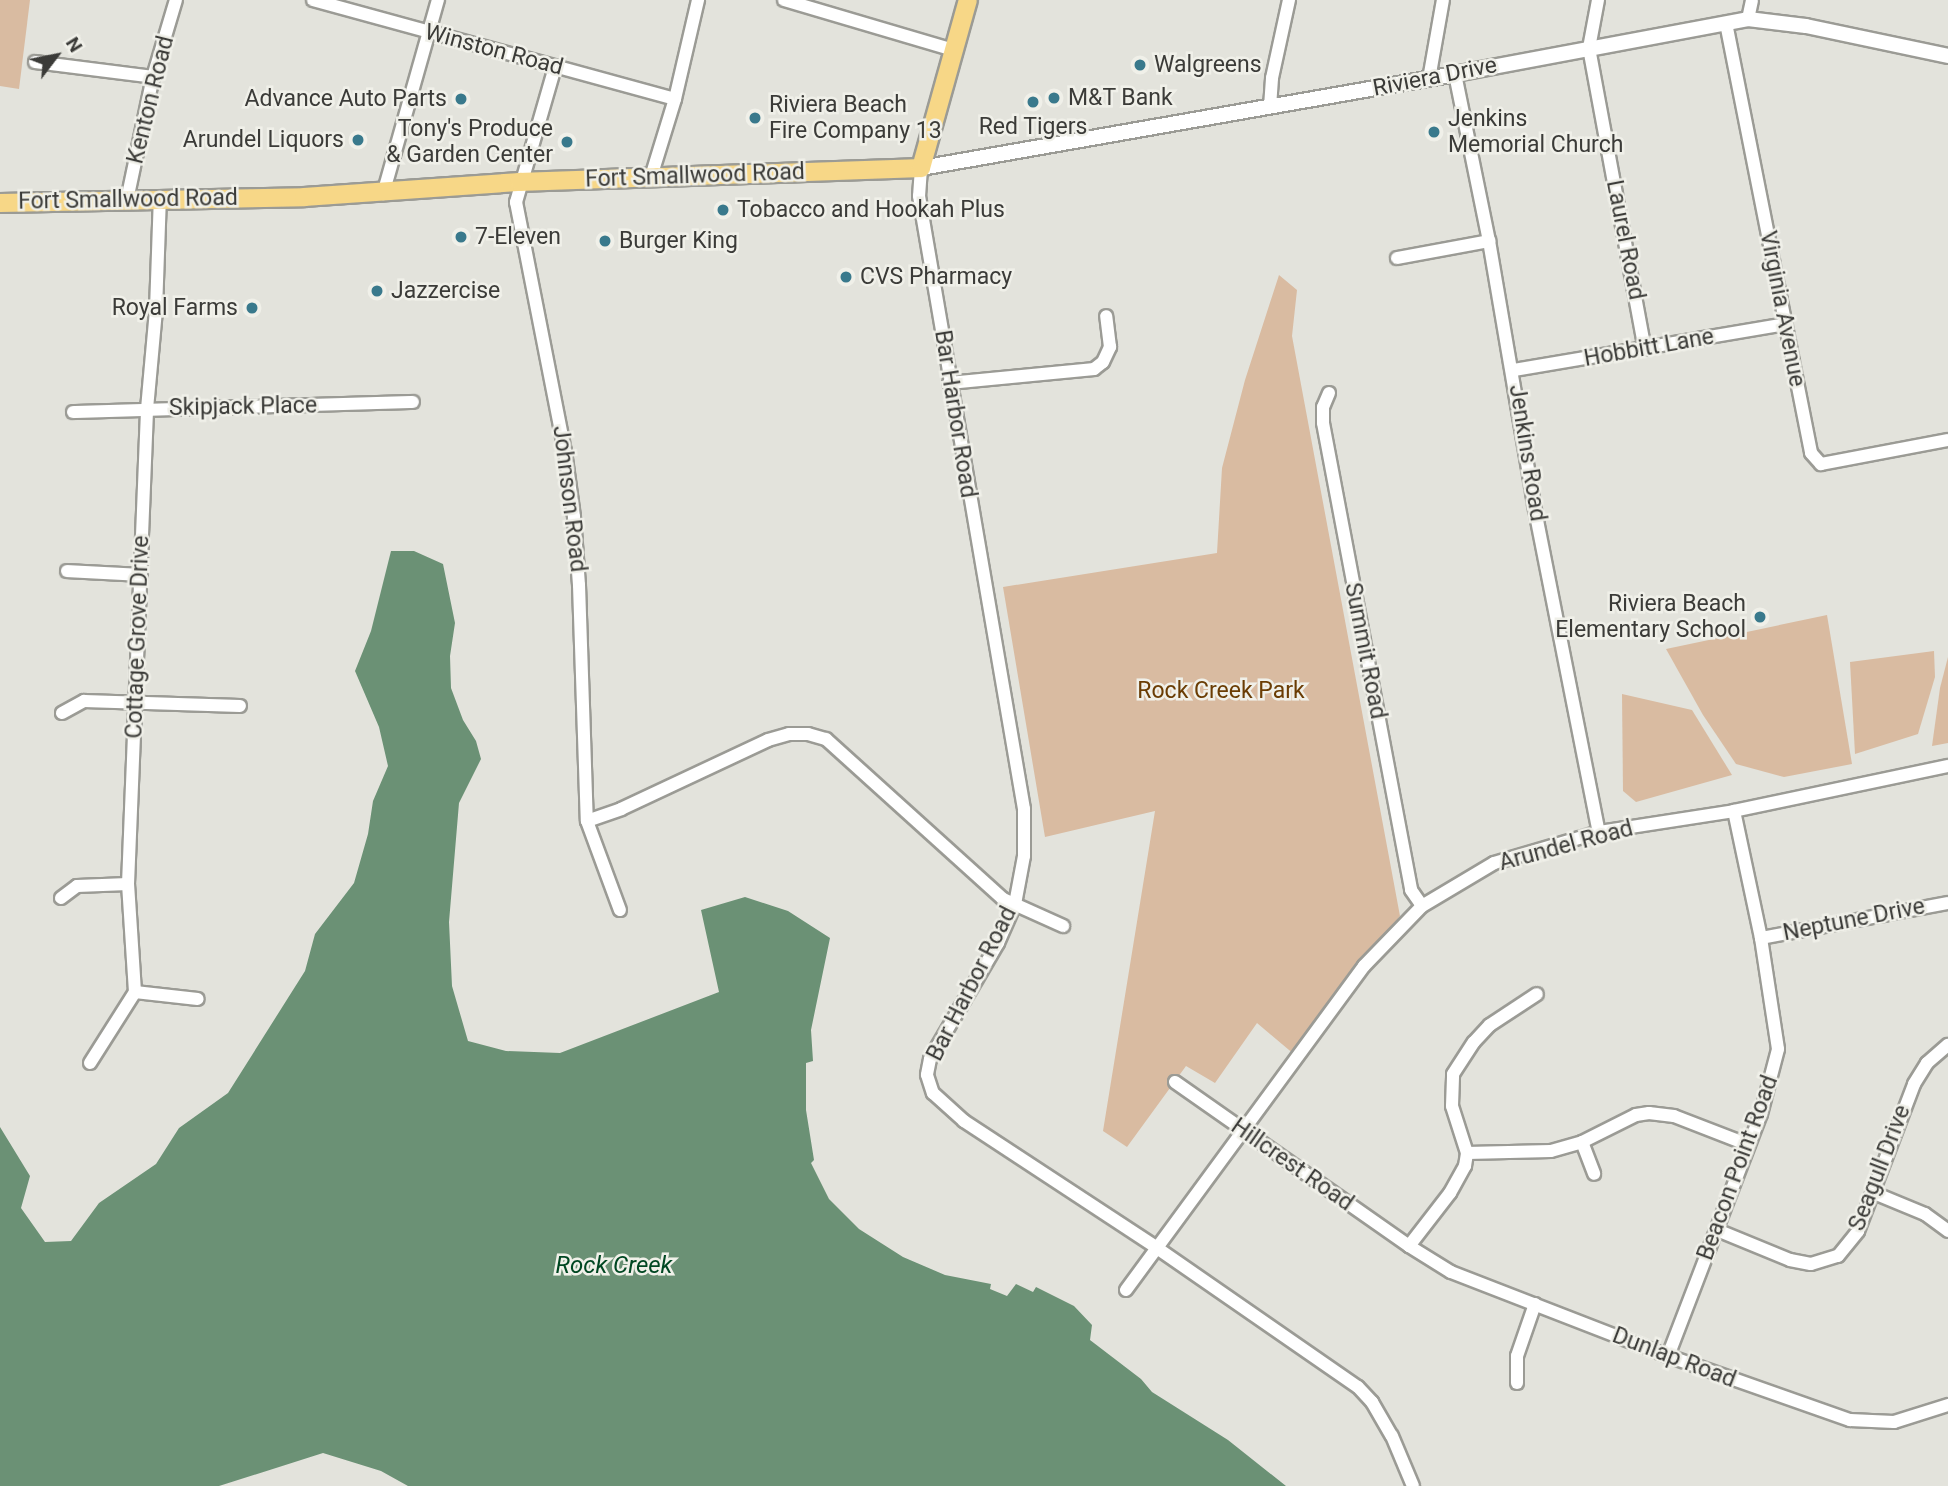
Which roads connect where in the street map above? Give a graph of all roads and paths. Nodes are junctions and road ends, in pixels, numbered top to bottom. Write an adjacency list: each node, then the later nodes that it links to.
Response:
1 (176, 0): 20 (street, Kenton Road)
2 (313, 0): 13 (street, Winston Road)
3 (438, 0): 13 (street)
4 (698, 0): 22 (street)
5 (784, 0): 15 (street)
6 (968, 0): 15 (main road)
7 (1289, 0): 23 (street)
8 (1443, 0): 21 (street)
9 (1598, 0): 14 (street)
10 (1752, 0): 11 (street)
11 (1748, 19): 12 (street, Riviera Drive); 16 (street, Riviera Drive)
12 (1726, 23): 14 (street, Riviera Drive); 34 (street, Virginia Avenue)
13 (429, 32): 18 (street, Winston Road); 27 (street)
14 (1589, 48): 19 (street, Riviera Drive); 35 (street, Laurel Road)
15 (954, 50): 24 (main road)
16 (1948, 56)
17 (35, 62): 20 (street)
18 (555, 66): 22 (street, Winston Road); 26 (street, Johnson Road)
19 (1455, 74): 21 (street, Riviera Drive); 31 (street, Jenkins Road)
20 (153, 77): 29 (street, Kenton Road)
21 (1429, 79): 23 (street, Riviera Drive)
22 (675, 99): 25 (street)
23 (1270, 107): 24 (street, Riviera Drive)
24 (921, 168): 25 (main road, Fort Smallwood Road); 37 (street, Bar Harbor Road)
25 (651, 177): 26 (main road, Fort Smallwood Road)
26 (520, 182): 27 (main road, Fort Smallwood Road); 50 (street, Johnson Road)
27 (383, 194): 28 (main road, Fort Smallwood Road)
28 (160, 198): 29 (main road, Fort Smallwood Road); 40 (street, Cottage Grove Drive)
29 (127, 200): 30 (main road, Fort Smallwood Road)
30 (0, 203)
31 (1489, 241): 32 (street); 36 (street, Jenkins Road)
32 (1397, 258)
33 (1106, 316): 37 (street)
34 (1785, 324): 35 (street, Hobbitt Lane); 42 (street, Virginia Avenue)
35 (1645, 349): 36 (street, Hobbitt Lane)
36 (1514, 370): 51 (street, Jenkins Road)
37 (949, 383): 55 (street, Bar Harbor Road)
38 (1329, 393): 56 (street, Summit Road)
39 (413, 402): 40 (street, Skipjack Place)
40 (147, 409): 41 (street, Skipjack Place); 44 (street, Cottage Grove Drive)
41 (73, 412)
42 (1948, 440)
43 (67, 571): 44 (street)
44 (141, 575): 45 (street, Cottage Grove Drive)
45 (136, 702): 46 (street); 47 (street); 52 (street, Cottage Grove Drive)
46 (240, 706)
47 (62, 713)
48 (1948, 766): 49 (street, Arundel Road)
49 (1734, 811): 51 (street, Arundel Road); 59 (street, Beacon Point Road)
50 (587, 821): 55 (street); 57 (street, Johnson Road)
51 (1599, 832): 56 (street, Arundel Road)
52 (128, 884): 53 (street); 60 (street, Cottage Grove Drive)
53 (61, 898)
54 (1948, 903): 59 (street, Neptune Drive)
55 (1015, 904): 58 (street); 75 (street, Bar Harbor Road)
56 (1422, 906): 66 (street, Arundel Road)
57 (620, 910)
58 (1063, 926)
59 (1761, 938): 68 (street, Beacon Point Road)
60 (135, 992): 62 (street); 64 (street)
61 (1536, 994): 69 (street)
62 (198, 999)
63 (1948, 1045): 71 (street, Seagull Drive)
64 (90, 1063)
65 (1175, 1082): 66 (street, Hillcrest Road)
66 (1242, 1130): 74 (street, Hillcrest Road); 75 (street, Arundel Road)
67 (1582, 1142): 68 (street); 69 (street); 70 (street)
68 (1749, 1145): 72 (street, Beacon Point Road)
69 (1468, 1153): 74 (street)
70 (1594, 1174)
71 (1874, 1192): 72 (street, Seagull Drive); 73 (street)
72 (1717, 1230): 78 (street, Beacon Point Road)
73 (1948, 1231)
74 (1409, 1246): 77 (street, Dunlap Road)
75 (1157, 1248): 76 (street, Arundel Road); 81 (street, Bar Harbor Road)
76 (1126, 1290)
77 (1535, 1304): 78 (street, Dunlap Road); 79 (street)
78 (1668, 1356): 80 (street, Dunlap Road)
79 (1517, 1383)
80 (1948, 1405)
81 (1413, 1486)

